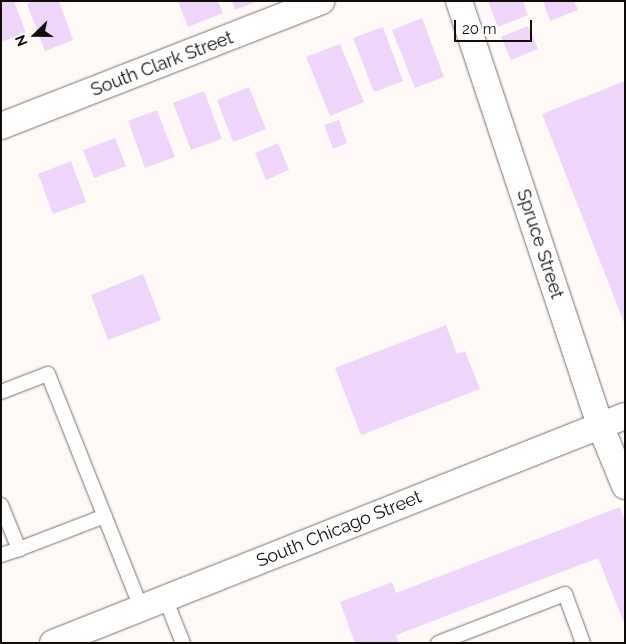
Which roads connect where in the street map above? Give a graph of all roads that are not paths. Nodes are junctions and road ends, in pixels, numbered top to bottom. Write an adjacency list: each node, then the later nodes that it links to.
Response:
1 (322, 1): 3 (street, South Clark Street)
2 (459, 1): 6 (street, Spruce Street)
3 (1, 126)
4 (1, 392): 9 (lane)
5 (625, 416): 6 (street, South Chicago Street)
6 (600, 425): 7 (street, Spruce Street); 12 (street, South Chicago Street)
7 (625, 486)
8 (1, 505): 10 (lane)
9 (105, 516): 10 (lane); 13 (lane)
10 (18, 549): 11 (lane)
11 (1, 555)
12 (165, 598): 13 (street, South Chicago Street); 15 (lane)
13 (141, 608): 14 (street, South Chicago Street)
14 (53, 643)
15 (183, 643)
16 (438, 643): 17 (lane)
17 (583, 643)

